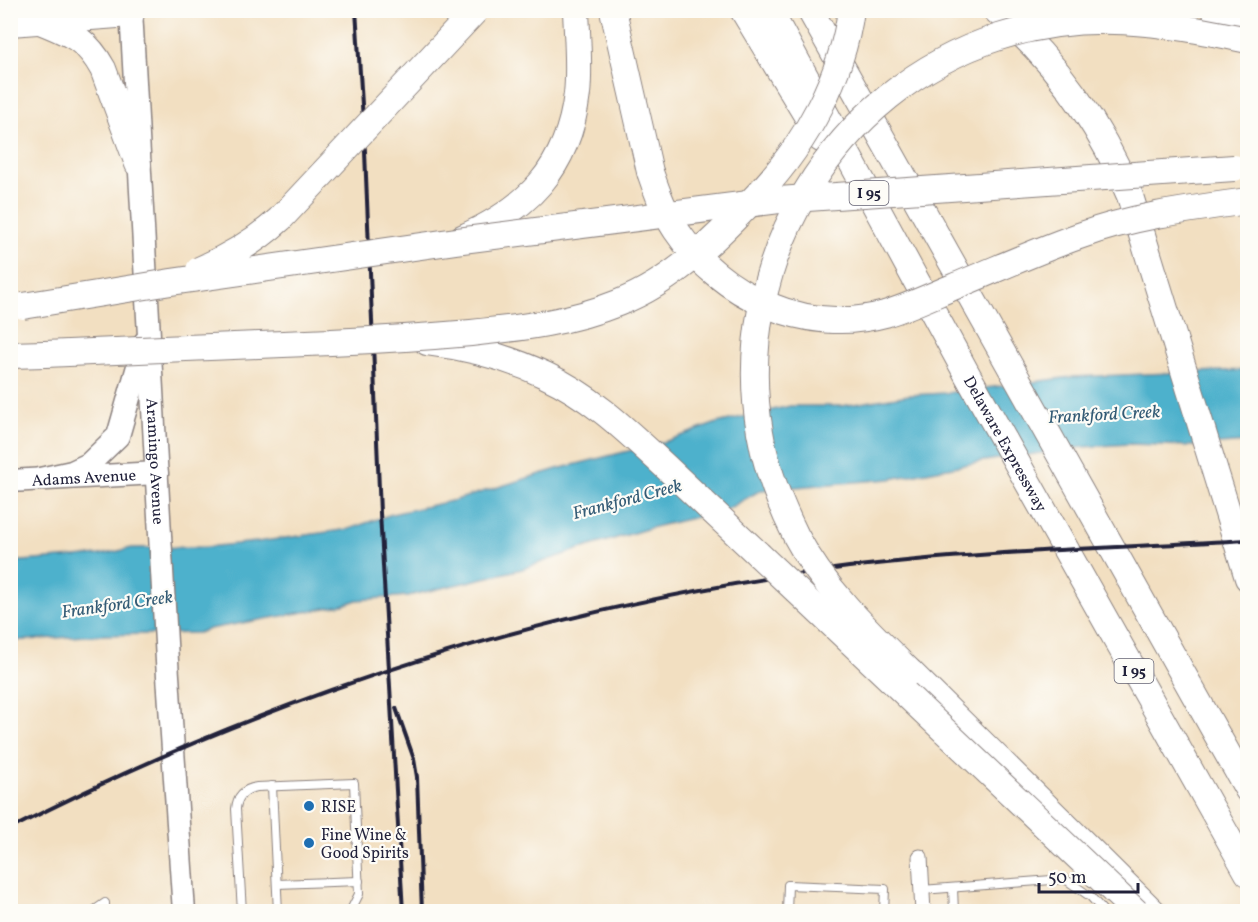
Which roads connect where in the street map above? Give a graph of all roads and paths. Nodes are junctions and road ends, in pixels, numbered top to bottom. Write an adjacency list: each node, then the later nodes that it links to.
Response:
1 (476, 10): 19 (highway, bridge)
2 (576, 10): 18 (highway, bridge)
3 (613, 10): 17 (highway, bridge)
4 (742, 10): 24 (highway)
5 (769, 10): 24 (highway, Delaware Expressway / I 95)
6 (810, 10): 30 (highway, I 95)
7 (851, 10): 22 (highway, bridge)
8 (996, 10): 28 (highway)
9 (1215, 10): 11 (highway)
10 (131, 12): 12 (highway); 15 (main road, Aramingo Avenue)
11 (1248, 20)
12 (40, 21): 13 (highway); 15 (highway)
13 (10, 23)
14 (1248, 40): 49 (highway, bridge)
15 (138, 164): 21 (main road, Aramingo Avenue)
16 (1241, 168): 18 (highway, bridge)
17 (1248, 201)
18 (456, 241): 19 (highway, bridge)
19 (171, 282): 20 (highway, bridge)
20 (17, 307)
21 (149, 326): 25 (main road, Aramingo Avenue); 26 (main road)
22 (406, 339): 23 (highway, bridge); 48 (highway, bridge)
23 (10, 356)
24 (968, 376): 32 (highway, Delaware Expressway / I 95)
25 (157, 473): 26 (main road, Adams Avenue); 39 (main road, Aramingo Avenue)
26 (40, 479): 27 (main road, Adams Avenue)
27 (10, 481)
28 (1248, 578)
29 (272, 786): 33 (lane); 34 (lane); 40 (lane)
30 (1248, 790)
31 (920, 857): 36 (street)
32 (1248, 873)
33 (359, 881): 34 (lane); 42 (lane)
34 (277, 884): 41 (lane)
35 (953, 888): 36 (lane); 46 (lane); 47 (lane)
36 (922, 890): 45 (street)
37 (92, 912): 38 (lane)
38 (105, 912)
39 (184, 912)
40 (242, 912)
41 (278, 912)
42 (350, 912)
43 (787, 912): 44 (lane)
44 (884, 912)
45 (923, 912)
46 (954, 912)
47 (1104, 912)
48 (1136, 912)
49 (1153, 912)

